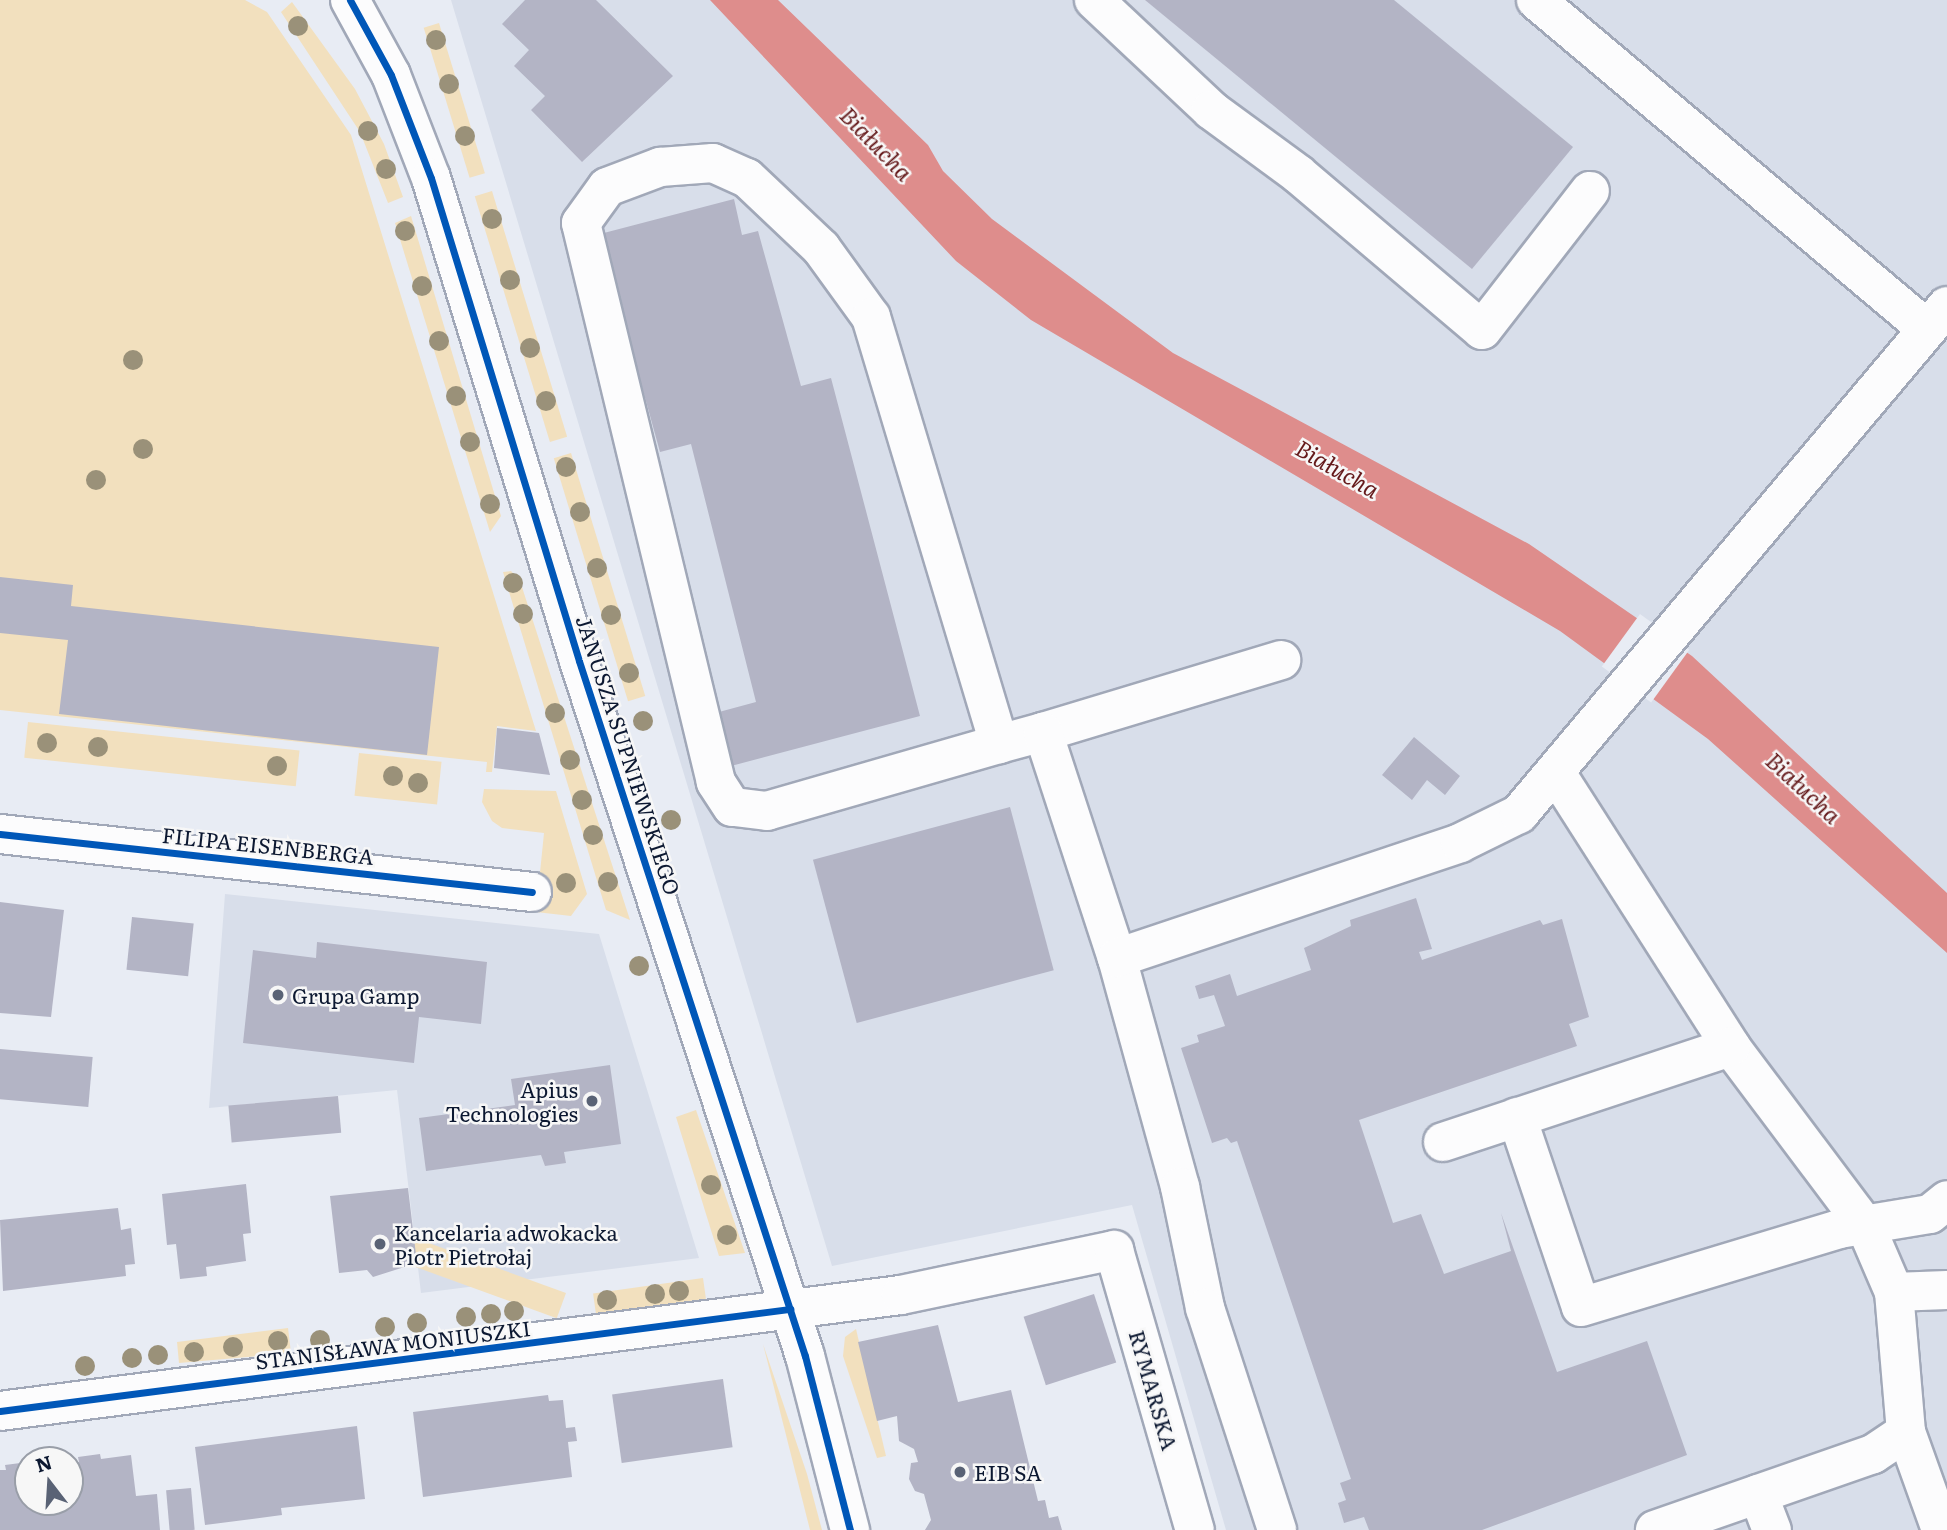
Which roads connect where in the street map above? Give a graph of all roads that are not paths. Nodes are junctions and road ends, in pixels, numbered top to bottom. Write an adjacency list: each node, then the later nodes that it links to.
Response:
1 (350, 0): 21 (street, JANUSZA SUPNIEWSKIEGO)
2 (1094, 0): 4 (street)
3 (1536, 0): 5 (street)
4 (1590, 191)
5 (1937, 318): 9 (street)
6 (1281, 660): 7 (street)
7 (1043, 732): 8 (street); 12 (street)
8 (999, 744): 8 (street)
9 (1567, 758): 12 (street); 13 (street)
10 (0, 834): 11 (street, FILIPA EISENBERGA)
11 (532, 892)
12 (1117, 958): 28 (street)
13 (1731, 1047): 14 (street); 17 (street)
14 (1517, 1118): 15 (street); 17 (street)
15 (1443, 1142)
16 (1947, 1200): 17 (street)
17 (1866, 1227): 20 (street)
18 (1114, 1250): 21 (street, STANISŁAWA MONIUSZKI); 27 (street, RYMARSKA)
19 (1947, 1290): 20 (street)
20 (1894, 1292): 23 (street)
21 (790, 1309): 22 (street, STANISŁAWA MONIUSZKI); 26 (street, JANUSZA SUPNIEWSKIEGO)
22 (0, 1411)
23 (1906, 1433): 24 (street); 30 (street)
24 (1758, 1494): 25 (street); 29 (street)
25 (1665, 1528)
26 (850, 1530)
27 (1195, 1530)
28 (1277, 1530)
29 (1772, 1530)
30 (1941, 1530)

